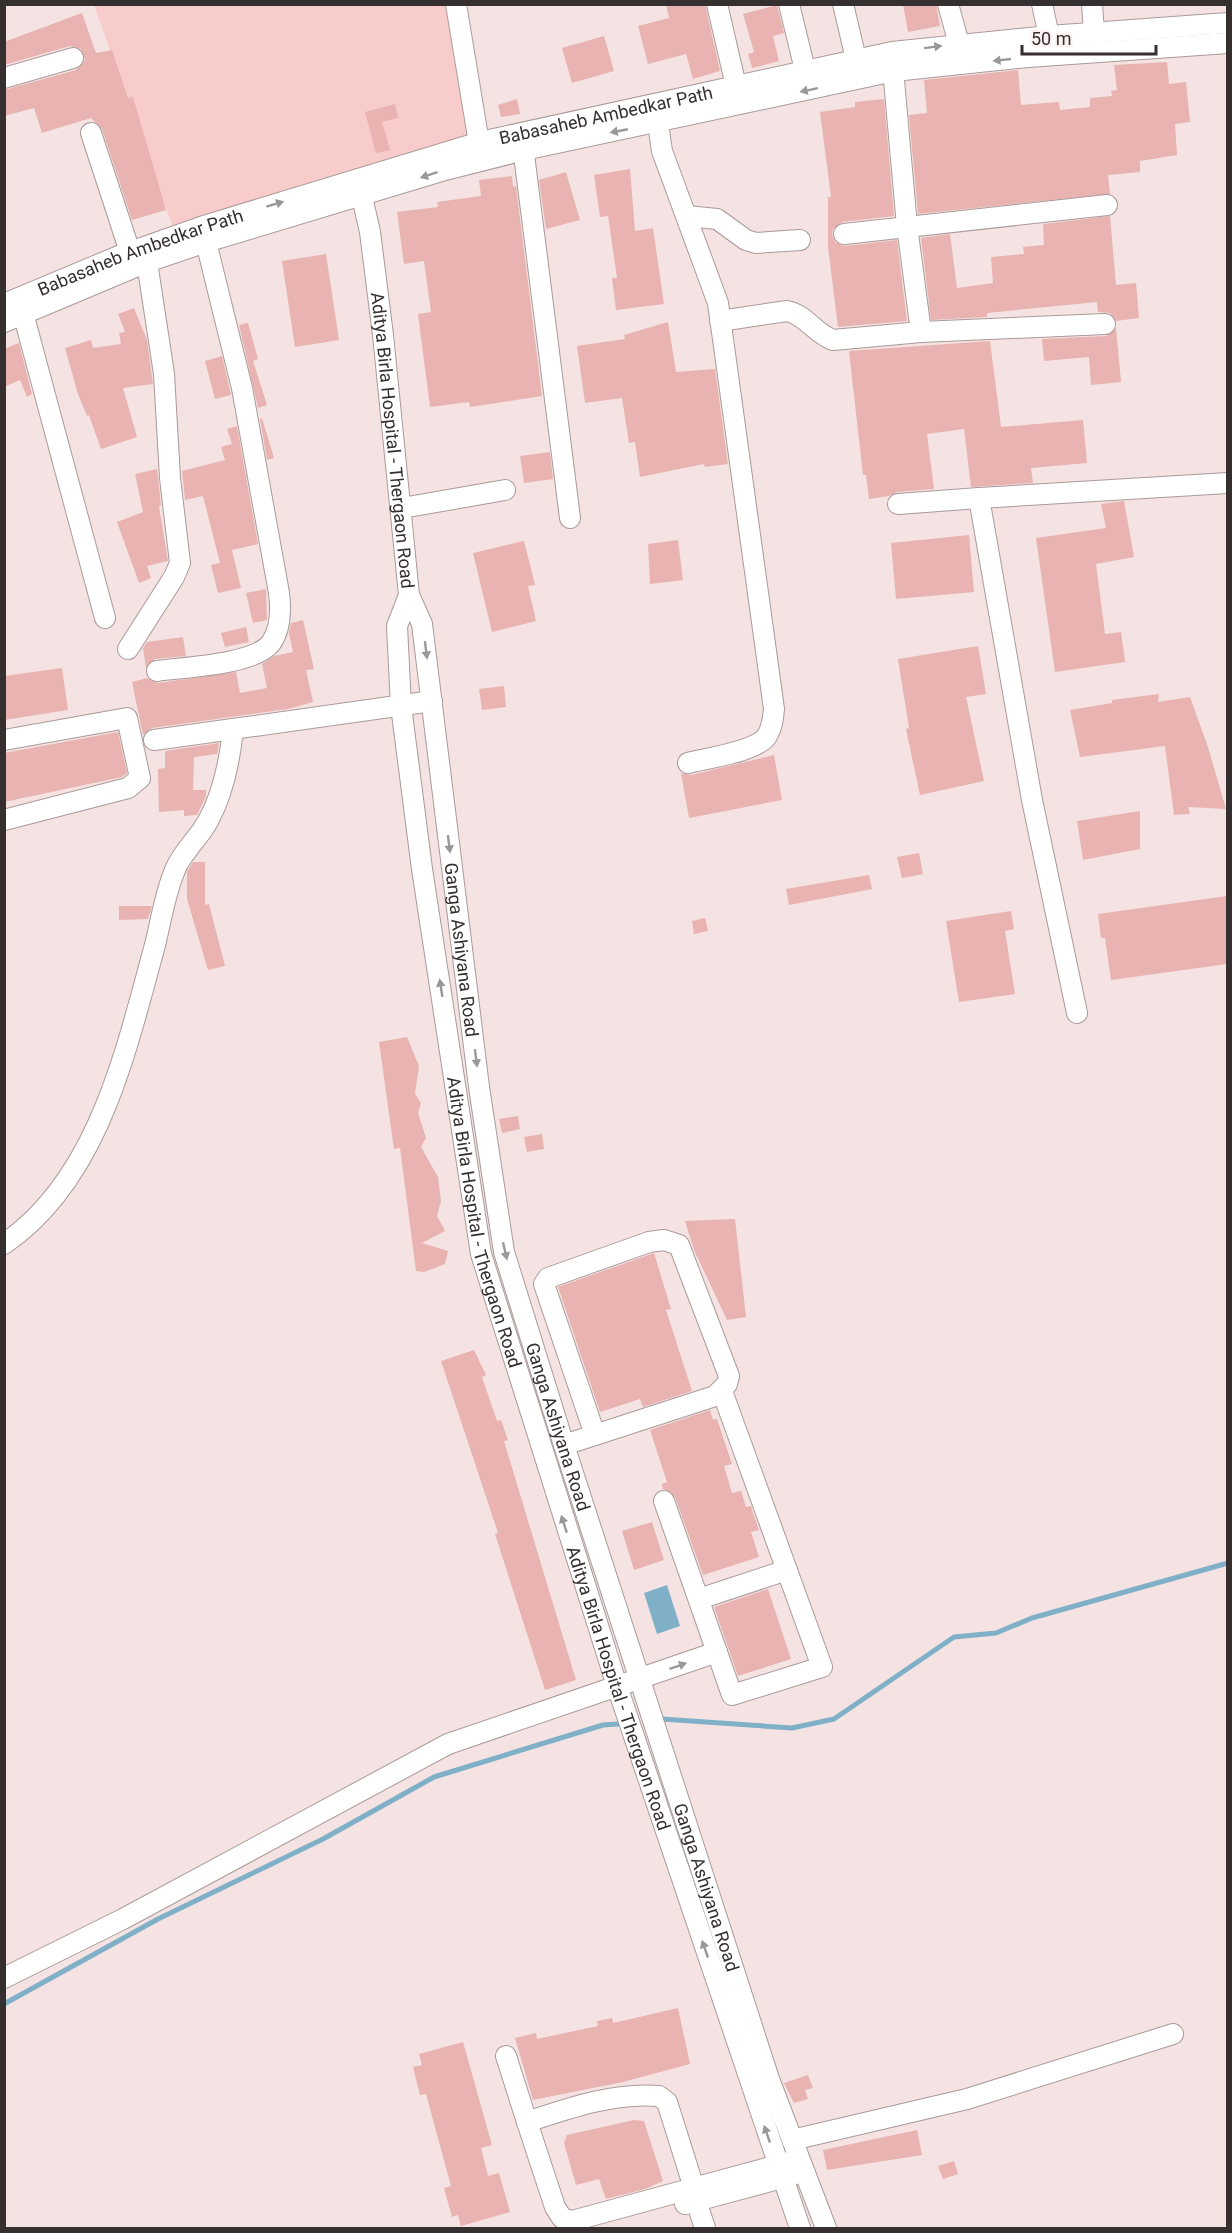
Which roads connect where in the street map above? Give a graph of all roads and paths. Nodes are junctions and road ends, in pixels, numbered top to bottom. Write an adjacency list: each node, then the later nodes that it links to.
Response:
1 (456, 4): 22 (street)
2 (717, 4): 18 (street)
3 (789, 4): 16 (street)
4 (843, 4): 14 (street)
5 (948, 4): 12 (street)
6 (1042, 4): 10 (street)
7 (1092, 4): 9 (street)
8 (1227, 23): 9 (street, Babasaheb Ambedkar Path)
9 (1094, 32): 10 (street, Babasaheb Ambedkar Path)
10 (1049, 36): 12 (street, Babasaheb Ambedkar Path)
11 (1227, 43): 15 (street, Babasaheb Ambedkar Path, one-way to 15)
12 (959, 44): 15 (street, Babasaheb Ambedkar Path, one-way to 12)
13 (73, 58): 17 (street)
14 (856, 59): 15 (street, Babasaheb Ambedkar Path); 16 (street, Babasaheb Ambedkar Path)
15 (893, 62): 19 (street, Babasaheb Ambedkar Path, one-way to 19); 26 (street)
16 (805, 70): 18 (street, Babasaheb Ambedkar Path)
17 (4, 78)
18 (736, 86): 19 (street, Babasaheb Ambedkar Path)
19 (657, 115): 21 (street, Babasaheb Ambedkar Path); 25 (street)
20 (91, 133): 30 (street)
21 (523, 142): 22 (street, Babasaheb Ambedkar Path); 43 (street)
22 (481, 152): 23 (street, Babasaheb Ambedkar Path)
23 (360, 188): 29 (street, Babasaheb Ambedkar Path); 30 (street, Babasaheb Ambedkar Path, one-way to 23); 42 (street, Aditya Birla Hospital - Thergaon Road)
24 (1107, 205): 26 (street)
25 (687, 216): 28 (street); 34 (street)
26 (907, 226): 27 (street); 37 (street)
27 (844, 234)
28 (800, 240)
29 (206, 242): 31 (street, Babasaheb Ambedkar Path); 47 (street)
30 (130, 252): 32 (street, Babasaheb Ambedkar Path)
31 (147, 262): 33 (street, Babasaheb Ambedkar Path); 46 (street)
32 (4, 304)
33 (23, 313): 35 (street, Babasaheb Ambedkar Path); 45 (street)
34 (720, 321): 37 (street); 53 (street)
35 (4, 322)
36 (1105, 324): 37 (street)
37 (921, 332)
38 (1227, 483): 40 (street)
39 (505, 489): 42 (street)
40 (979, 498): 41 (street); 55 (street)
41 (898, 504)
42 (402, 508): 44 (street, Aditya Birla Hospital - Thergaon Road)
43 (570, 518)
44 (409, 595): 48 (street, Ganga Ashiyana Road, one-way to 48); 49 (street, Aditya Birla Hospital - Thergaon Road)
45 (105, 618)
46 (128, 649)
47 (157, 671)
48 (432, 701): 49 (street); 59 (street, Ganga Ashiyana Road, one-way to 59)
49 (401, 706): 50 (street); 65 (street, Aditya Birla Hospital - Thergaon Road, one-way to 49)
50 (233, 729): 52 (street); 56 (street)
51 (4, 740): 54 (street)
52 (154, 740)
53 (688, 763)
54 (4, 820)
55 (1077, 1013)
56 (4, 1244)
57 (722, 1391): 58 (street); 58 (street); 61 (street)
58 (595, 1435): 59 (street)
59 (564, 1445): 64 (street, Ganga Ashiyana Road)
60 (664, 1501): 62 (street)
61 (787, 1570): 62 (street); 63 (street)
62 (699, 1599): 63 (street)
63 (717, 1652): 64 (street, one-way to 63)
64 (640, 1679): 65 (street); 70 (street, Ganga Ashiyana Road)
65 (617, 1686): 66 (street); 71 (street, Aditya Birla Hospital - Thergaon Road, one-way to 65)
66 (4, 1978)
67 (1173, 2034): 70 (street)
68 (506, 2056): 69 (street)
69 (527, 2122): 72 (street); 72 (street)
70 (799, 2156): 71 (street); 76 (street, Ganga Ashiyana Road)
71 (780, 2172): 72 (street); 75 (street, Aditya Birla Hospital - Thergaon Road)
72 (695, 2194): 73 (street); 74 (street)
73 (596, 2229)
74 (705, 2229)
75 (800, 2229)
76 (826, 2229)

